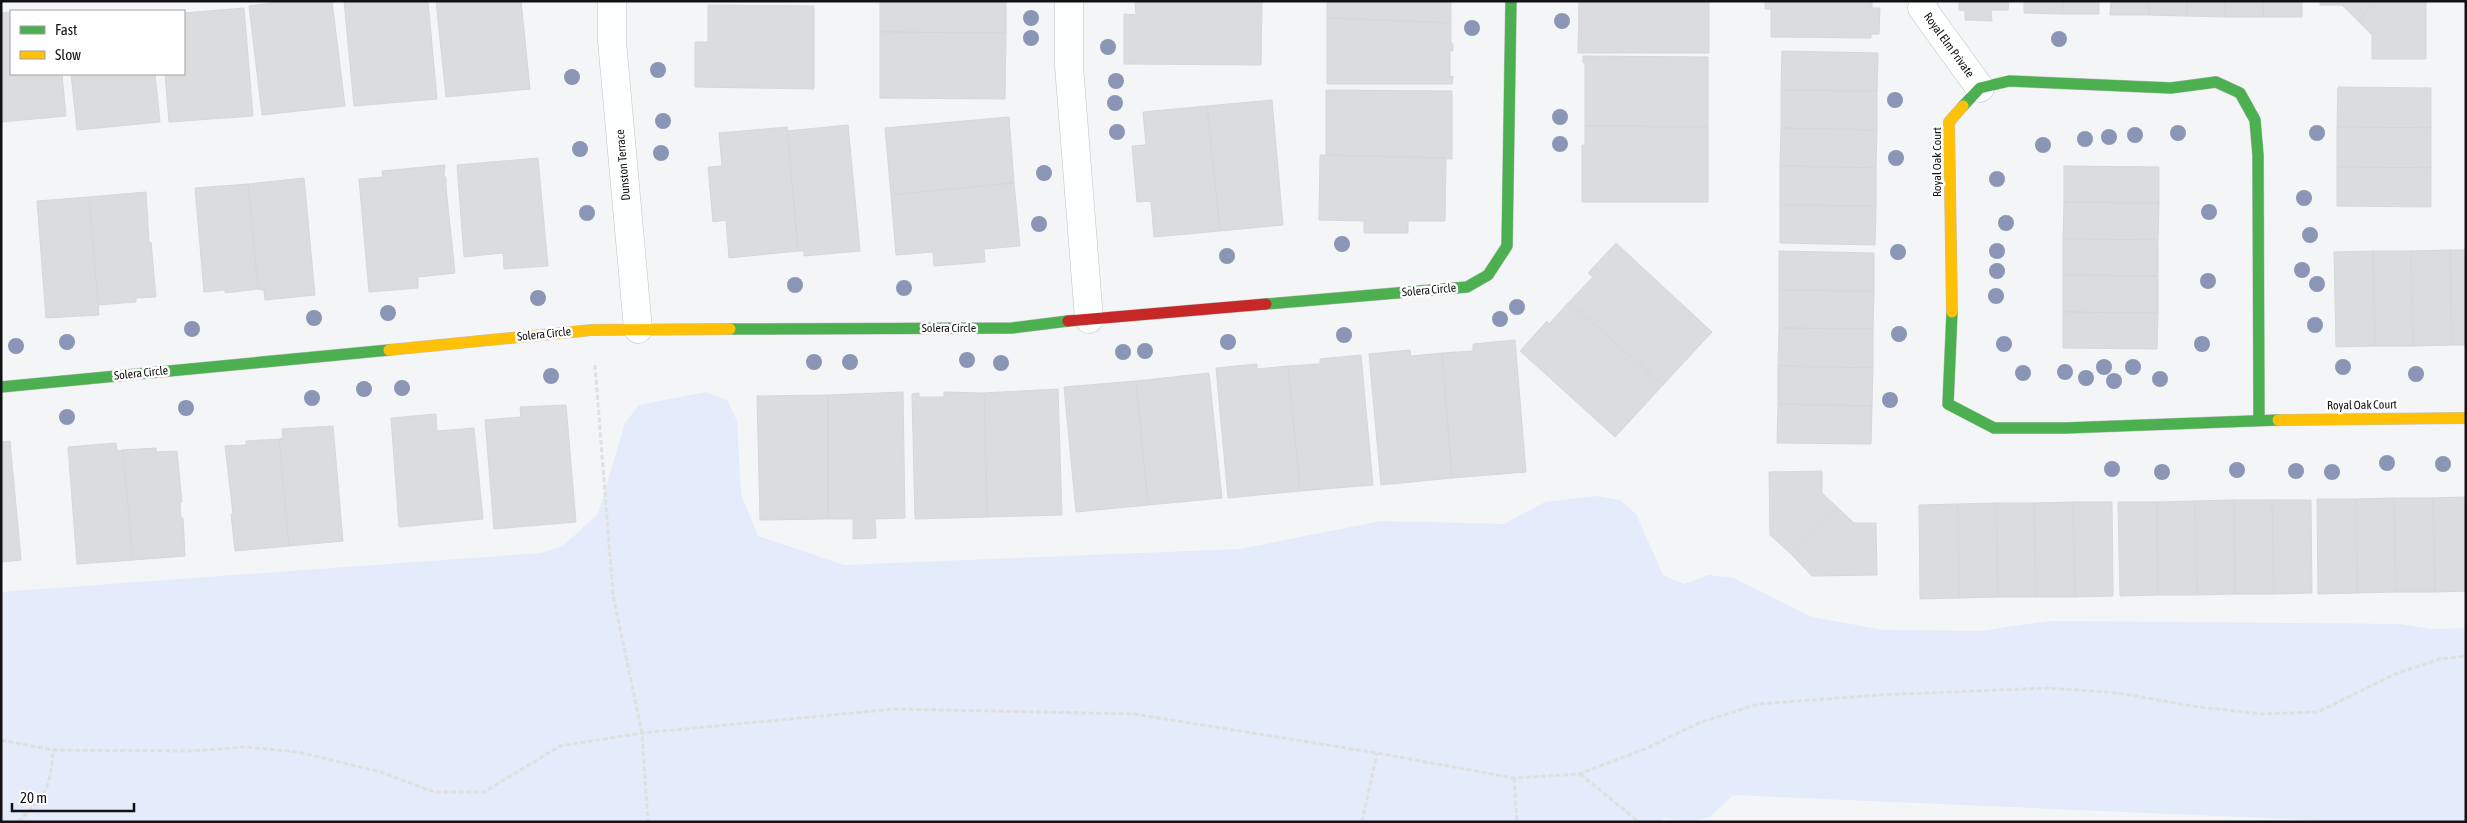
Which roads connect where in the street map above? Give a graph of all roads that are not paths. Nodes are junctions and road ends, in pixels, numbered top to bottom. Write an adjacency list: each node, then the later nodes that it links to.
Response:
1 (612, 1): 7 (street, Dunston Terrace)
2 (1069, 1): 6 (street)
3 (1511, 1): 6 (street, Solera Circle)
4 (1923, 1): 5 (street, Royal Elm Private)
5 (1980, 88): 10 (street); 10 (street, Royal Oak Court)
6 (1089, 318): 7 (street, Solera Circle)
7 (638, 329): 8 (street, Solera Circle)
8 (1, 387)
9 (2466, 418): 10 (street, Royal Oak Court)
10 (2259, 420)

